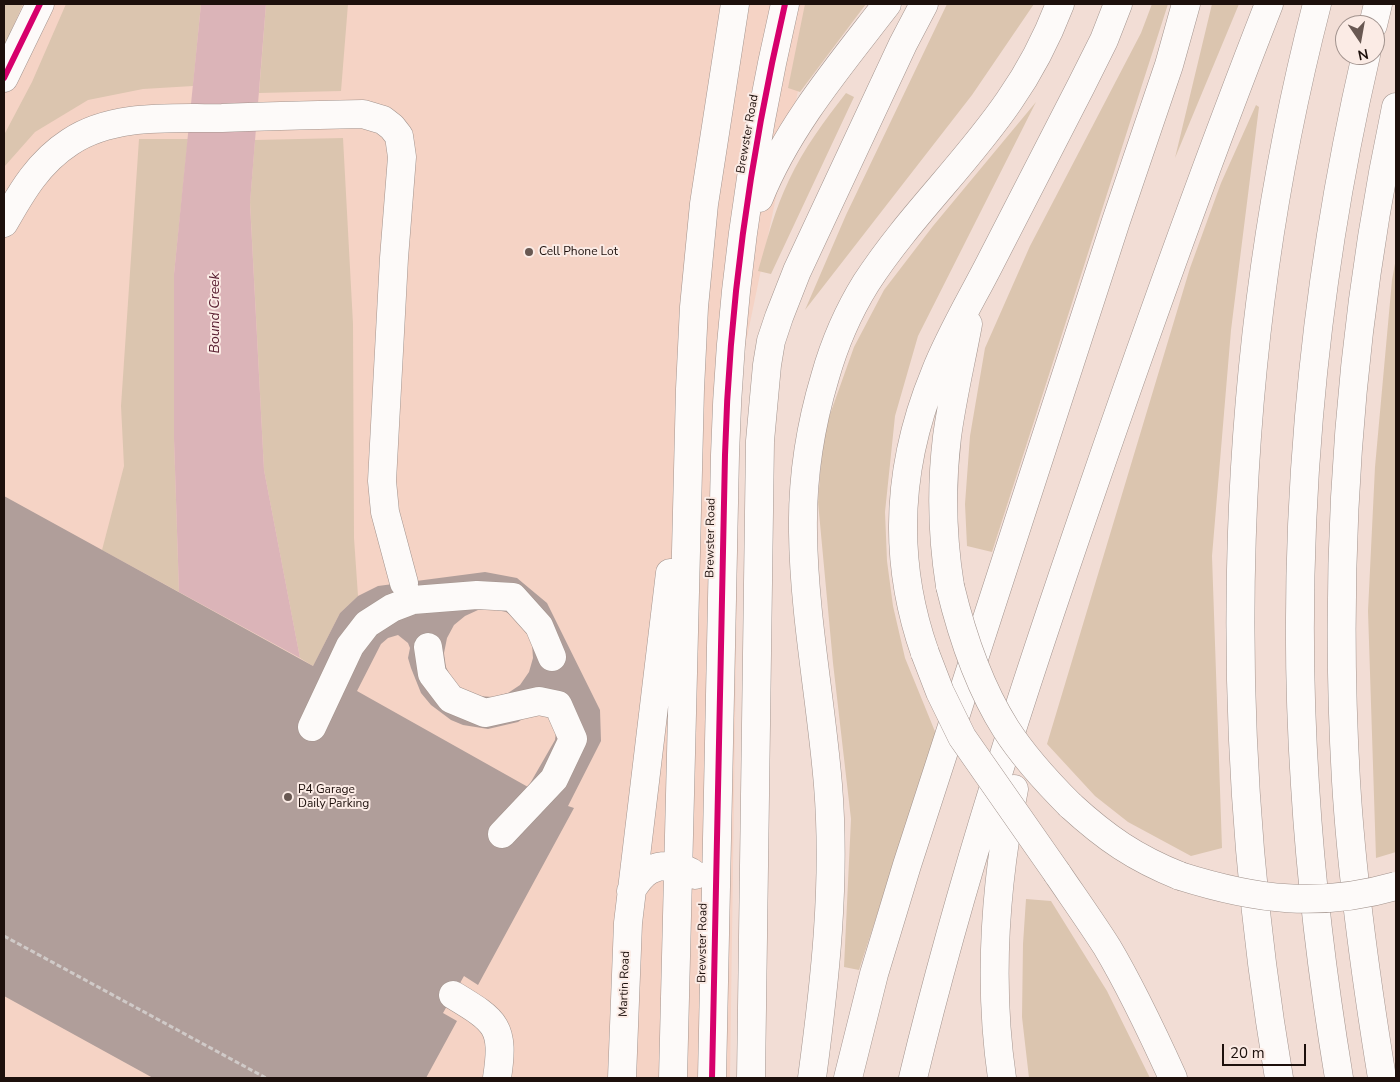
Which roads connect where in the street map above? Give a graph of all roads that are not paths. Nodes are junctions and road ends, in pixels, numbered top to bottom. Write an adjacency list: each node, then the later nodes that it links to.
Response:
1 (40, 4): 12 (main road)
2 (735, 4): 17 (main road, Brewster Road)
3 (785, 4): 15 (main road, Brewster Road)
4 (887, 4): 15 (main road)
5 (923, 4): 36 (main road)
6 (1060, 4): 37 (main road)
7 (1118, 4): 16 (main road)
8 (1186, 4): 38 (main road)
9 (1269, 4): 19 (main road)
10 (1317, 4): 42 (main road)
11 (1364, 65): 43 (main road)
12 (4, 78)
13 (1396, 107): 44 (main road)
14 (4, 223): 18 (main road)
15 (739, 267): 27 (main road, Brewster Road)
16 (973, 296): 25 (main road, bridge); 41 (main road, bridge)
17 (690, 410): 24 (main road, Brewster Road); 26 (main road, Martin Road)
18 (404, 583)
19 (1060, 583): 39 (main road); 40 (main road)
20 (428, 647): 23 (main road)
21 (552, 657): 22 (main road)
22 (312, 727)
23 (502, 834)
24 (678, 866): 26 (main road); 27 (main road); 34 (main road, Brewster Road)
25 (1396, 886)
26 (631, 891): 33 (main road, Martin Road)
27 (715, 904): 35 (main road, Brewster Road)
28 (454, 995): 29 (main road)
29 (492, 1024): 30 (main road); 31 (main road); 32 (main road)
30 (481, 1078)
31 (497, 1078)
32 (514, 1078)
33 (622, 1078)
34 (673, 1078)
35 (712, 1078)
36 (752, 1078)
37 (812, 1078)
38 (848, 1078)
39 (913, 1078)
40 (1002, 1078)
41 (1173, 1078)
42 (1279, 1078)
43 (1339, 1078)
44 (1382, 1078)

